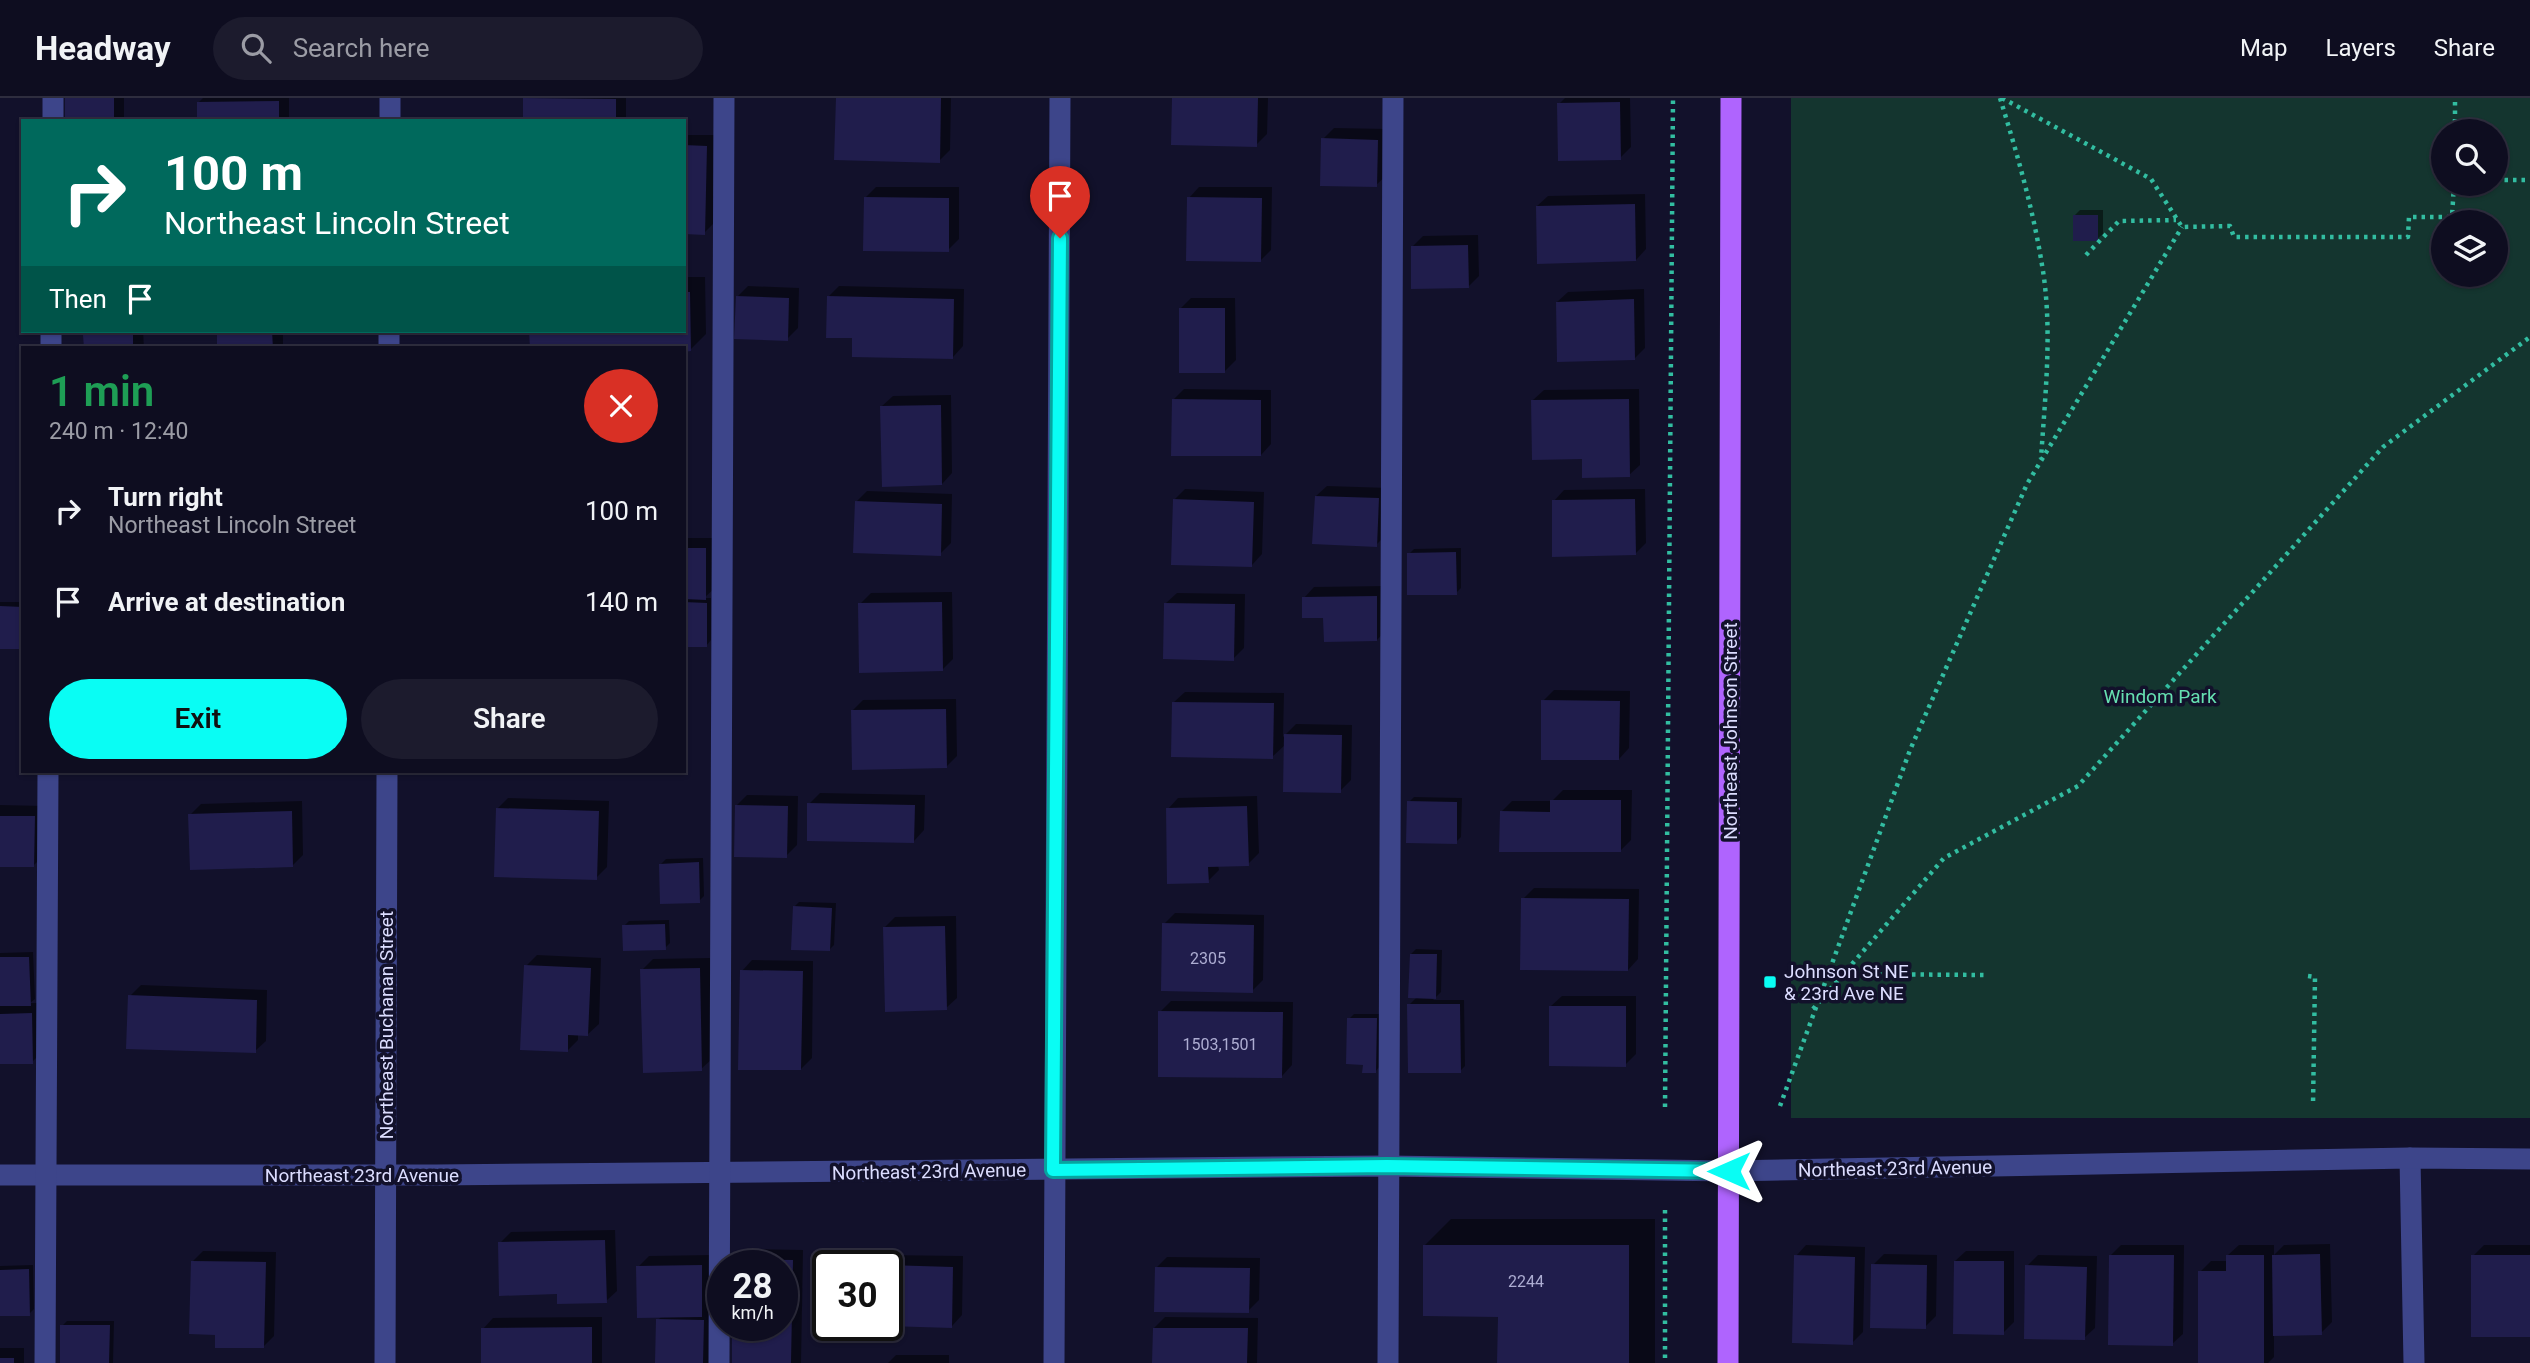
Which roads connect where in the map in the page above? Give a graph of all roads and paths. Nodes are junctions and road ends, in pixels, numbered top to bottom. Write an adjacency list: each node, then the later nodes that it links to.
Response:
1 (53, 98): 10 (street)
2 (390, 98): 11 (street)
3 (724, 98): 35 (street)
4 (1060, 98): 33 (street)
5 (1393, 98): 32 (street)
6 (1673, 98): 29 (path)
7 (1731, 98): 34 (main road, Northeast Johnson Street)
8 (2001, 98): 16 (path); 20 (path)
9 (2455, 98): 12 (path)
10 (53, 119)
11 (390, 119)
12 (2455, 119)
13 (2508, 180): 14 (path)
14 (2530, 180)
15 (2453, 196): 17 (path)
16 (2177, 220): 17 (path); 18 (path)
17 (2182, 226): 20 (path)
18 (2086, 255)
19 (2530, 337): 23 (path)
20 (2041, 461): 26 (path)
21 (48, 773): 37 (street)
22 (387, 773): 38 (street, Northeast Buchanan Street)
23 (1843, 974): 24 (path); 26 (path)
24 (1984, 975)
25 (2308, 976): 27 (path)
26 (1814, 1009): 28 (path)
27 (2313, 1104)
28 (1780, 1106)
29 (1665, 1107)
30 (2410, 1158): 31 (street, Northeast 23rd Avenue); 34 (street, Northeast 23rd Avenue); 47 (street)
31 (2530, 1159)
32 (1387, 1166): 33 (street, Northeast 23rd Avenue); 34 (street, Northeast 23rd Avenue); 44 (street)
33 (1053, 1170): 35 (street, Northeast 23rd Avenue); 43 (street)
34 (1729, 1171): 46 (main road, Northeast Johnson Street)
35 (719, 1173): 38 (street, Northeast 23rd Avenue); 42 (street)
36 (0, 1175): 37 (street, Northeast 23rd Avenue)
37 (45, 1175): 38 (street, Northeast 23rd Avenue); 40 (street)
38 (386, 1175): 41 (street, Northeast Buchanan Street)
39 (1665, 1210): 45 (path)
40 (45, 1363)
41 (384, 1363)
42 (719, 1363)
43 (1054, 1363)
44 (1388, 1363)
45 (1665, 1363)
46 (1728, 1363)
47 (2414, 1363)

